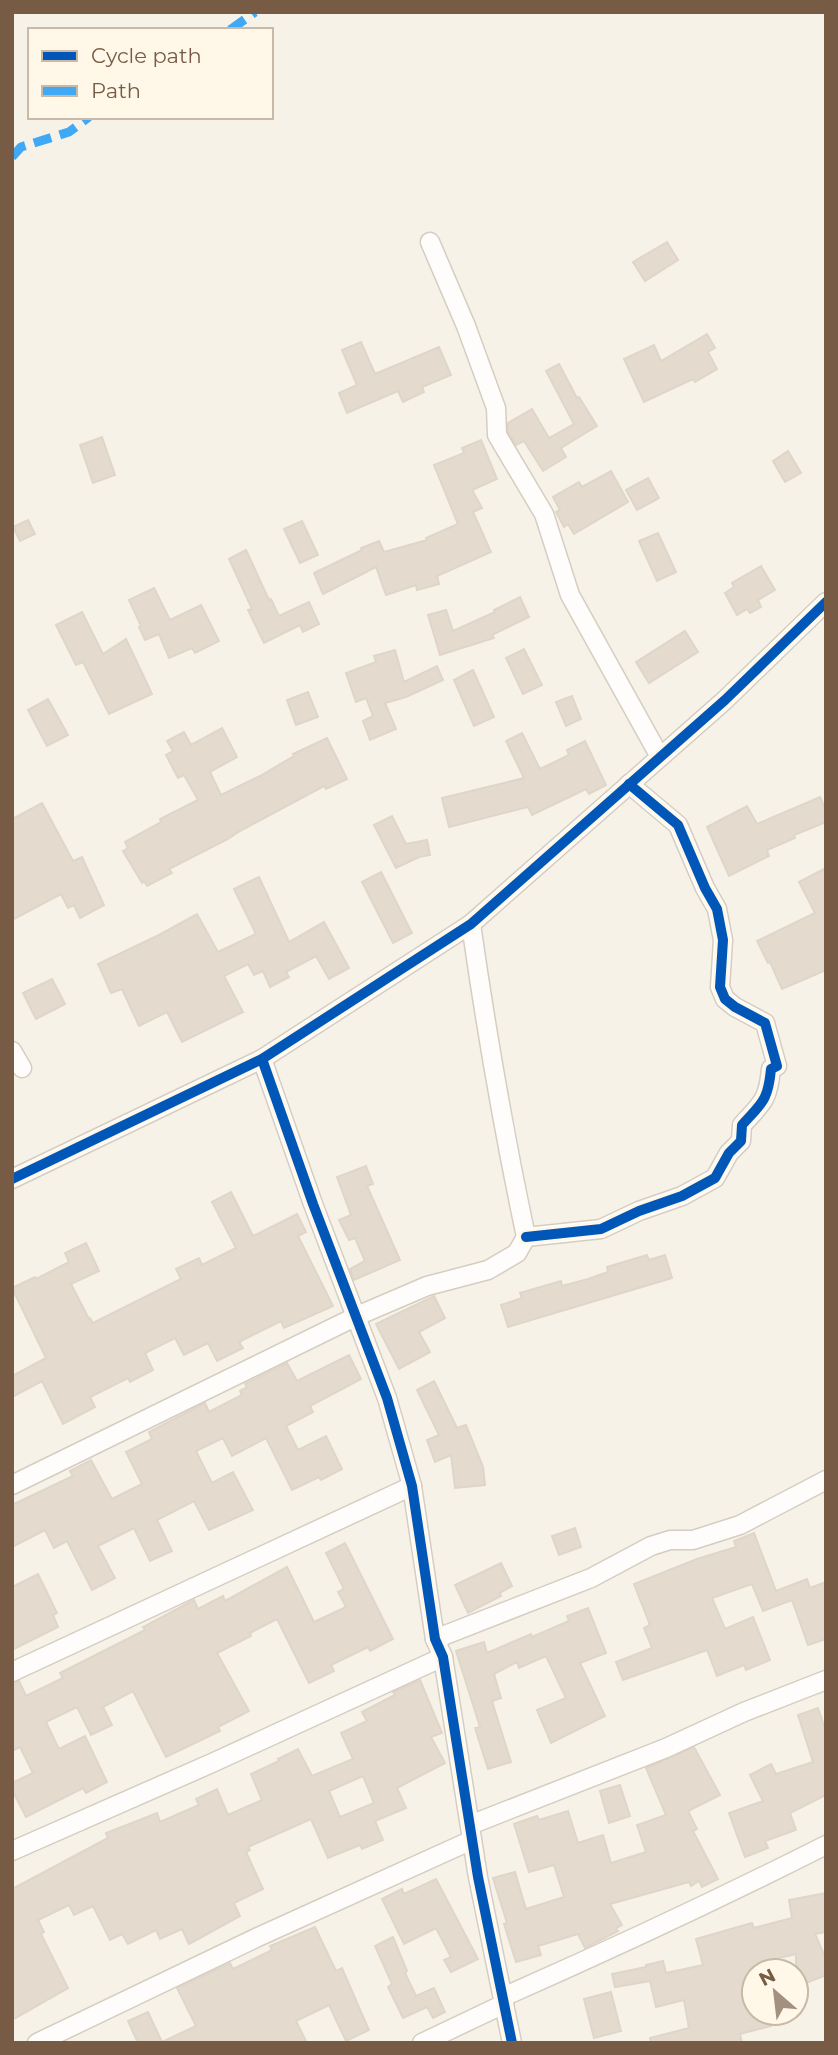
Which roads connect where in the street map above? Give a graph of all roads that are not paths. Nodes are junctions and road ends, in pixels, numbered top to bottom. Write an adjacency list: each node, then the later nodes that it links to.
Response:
1 (430, 242): 3 (street)
2 (826, 602): 3 (street)
3 (660, 757): 4 (street)
4 (629, 784): 5 (street); 10 (street)
5 (471, 924): 7 (street); 10 (street)
6 (12, 1051): 8 (street)
7 (262, 1059): 9 (street); 11 (street)
8 (23, 1068)
9 (12, 1179)
10 (526, 1237): 11 (street)
11 (357, 1317): 13 (street); 14 (street)
12 (826, 1480): 15 (street)
13 (12, 1485)
14 (412, 1486): 15 (street); 17 (street)
15 (435, 1639): 16 (street)
16 (443, 1657): 19 (street); 21 (street)
17 (12, 1672)
18 (826, 1680): 19 (street)
19 (471, 1833): 22 (street); 23 (street)
20 (826, 1845): 22 (street)
21 (12, 1851)
22 (504, 2001): 24 (street); 25 (street)
23 (37, 2043)
24 (422, 2043)
25 (512, 2043)

